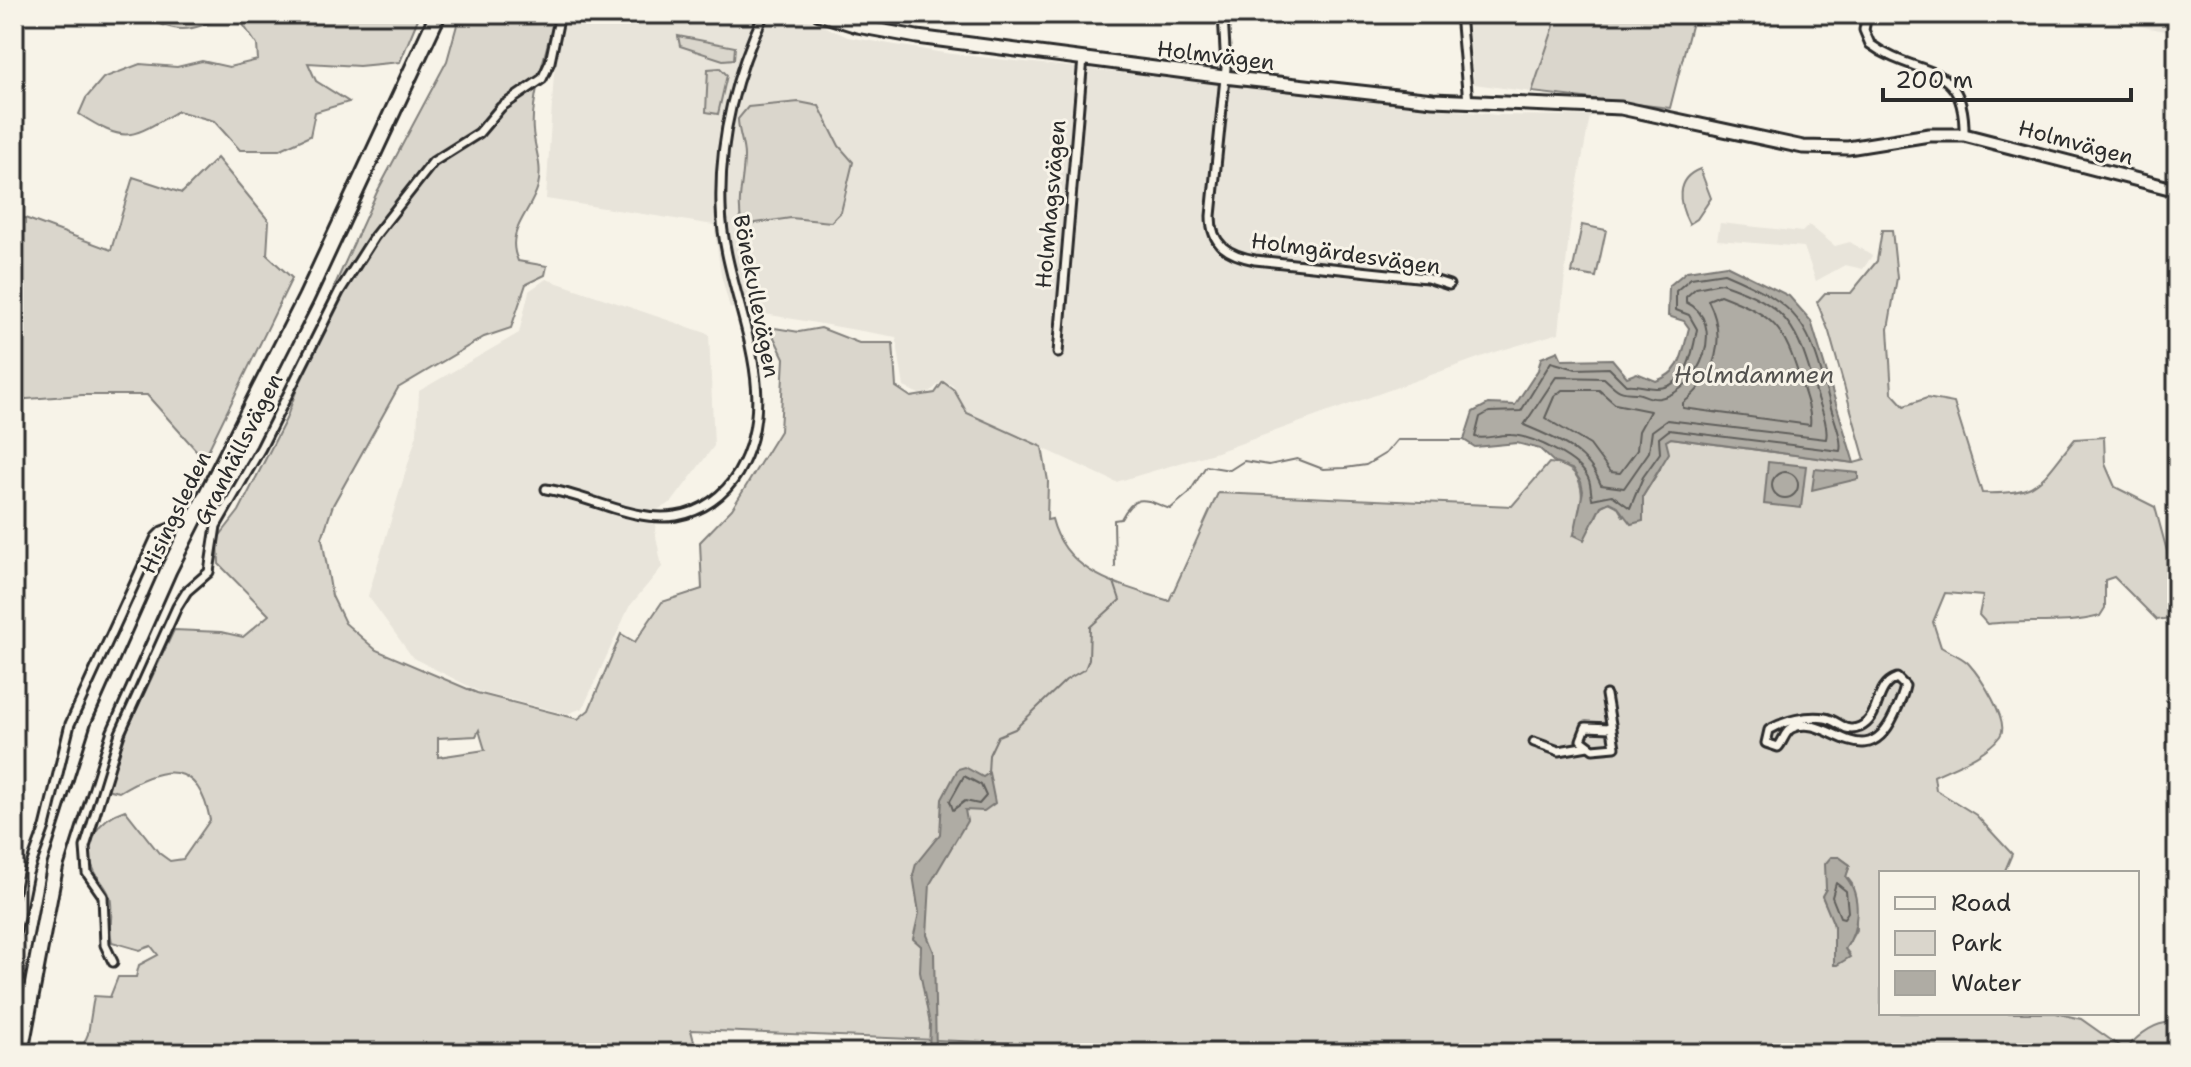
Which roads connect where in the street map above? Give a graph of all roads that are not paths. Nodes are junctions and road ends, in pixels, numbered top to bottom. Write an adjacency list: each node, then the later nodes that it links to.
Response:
1 (438, 14): 16 (highway, Hisingsleden)
2 (560, 14): 23 (street, Granhällsvägen)
3 (764, 14): 15 (street, Bönekullevägen)
4 (819, 14): 8 (street, Holmvägen)
5 (1223, 14): 9 (street)
6 (1460, 14): 10 (street)
7 (1867, 14): 11 (street)
8 (1083, 58): 9 (street, Holmvägen); 14 (street, Holmhagsvägen)
9 (1224, 77): 10 (street, Holmvägen); 13 (street, Holmgärdesvägen)
10 (1468, 102): 11 (street, Holmvägen)
11 (1964, 135): 12 (street, Holmvägen)
12 (2177, 190)
13 (1449, 285)
14 (1058, 353)
15 (546, 489)
16 (195, 519): 22 (street); 24 (highway, Hisingsleden)
17 (1606, 695): 18 (street)
18 (1611, 728): 21 (street); 21 (street)
19 (1769, 730): 19 (street)
20 (1534, 742): 21 (street)
21 (1588, 746)
22 (14, 942)
23 (113, 962)
24 (28, 998): 25 (highway); 26 (highway, Hisingsleden)
25 (14, 1025)
26 (20, 1053)

